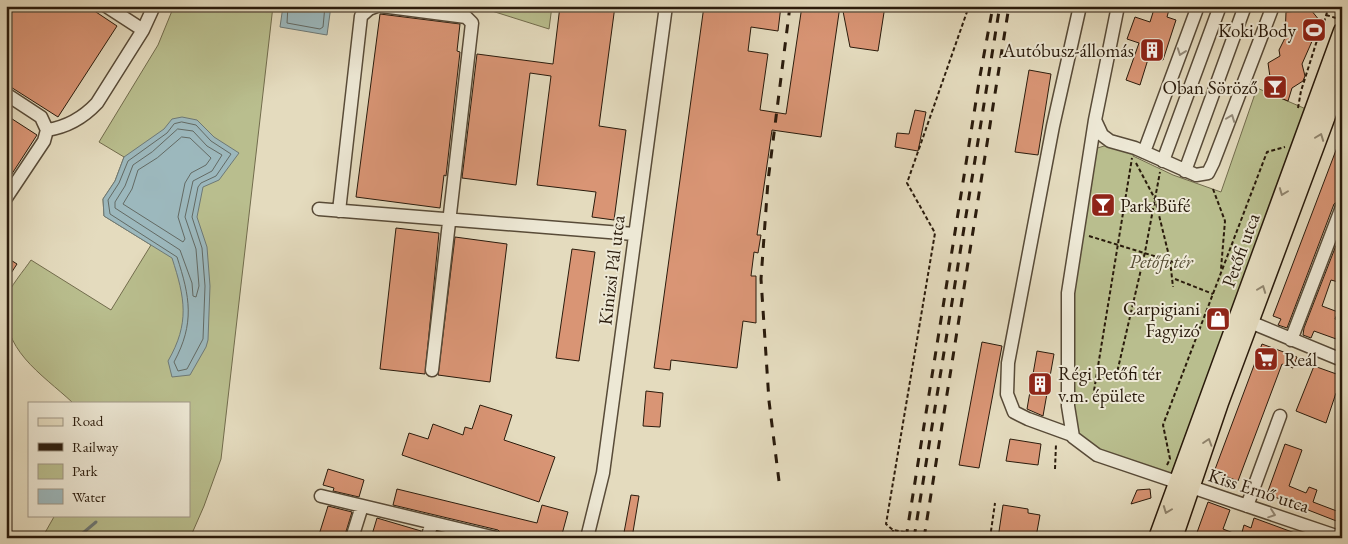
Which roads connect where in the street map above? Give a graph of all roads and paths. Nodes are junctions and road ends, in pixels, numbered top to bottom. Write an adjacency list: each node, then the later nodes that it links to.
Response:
1 (106, 6): 15 (street)
2 (154, 6): 15 (street)
3 (379, 6): 33 (street); 34 (street)
4 (666, 6): 36 (street, Kinizsi Pál utca)
5 (970, 6): 62 (path)
6 (1080, 6): 52 (street)
7 (1118, 6): 20 (street)
8 (1198, 6): 25 (street, one-way to 25)
9 (1220, 6): 26 (street)
10 (1245, 6): 27 (street)
11 (1273, 6): 27 (street, one-way to 11)
12 (1329, 6): 13 (path)
13 (1326, 15): 14 (path); 18 (path)
14 (1342, 20)
15 (143, 30): 21 (street)
16 (1342, 31): 56 (main road, Petőfi utca, one-way to 56)
17 (1342, 76): 45 (main road, Petőfi utca, one-way to 17)
18 (1301, 90)
19 (6, 94): 21 (street)
20 (1095, 120): 22 (street); 24 (street)
21 (47, 130): 29 (street)
22 (1110, 141): 24 (street); 25 (street)
23 (1286, 146): 41 (path)
24 (1091, 148): 35 (street)
25 (1144, 152): 26 (street)
26 (1162, 165): 27 (street); 30 (path)
27 (1185, 171)
28 (1213, 189): 41 (path)
29 (6, 198)
30 (1155, 199): 37 (path); 38 (path); 39 (path)
31 (1342, 207): 46 (street)
32 (319, 209): 33 (street)
33 (339, 211): 34 (street)
34 (449, 220): 36 (street); 48 (street)
35 (1077, 233): 37 (path); 52 (street)
36 (634, 234): 66 (street, Kinizsi Pál utca)
37 (1120, 244): 38 (path); 50 (path)
38 (1144, 252): 39 (path); 49 (path)
39 (1170, 260): 40 (path); 43 (path)
40 (1180, 264)
41 (1220, 271): 44 (path)
42 (1176, 279): 44 (path)
43 (1173, 287)
44 (1212, 294): 54 (path)
45 (1250, 322): 46 (street); 56 (main road, Petőfi utca, one-way to 45)
46 (1290, 340): 47 (street)
47 (1342, 360)
48 (432, 370)
49 (1116, 377)
50 (1093, 397)
51 (1280, 416): 60 (street)
52 (1072, 435): 56 (street)
53 (1056, 444): 55 (path)
54 (1170, 459)
55 (1055, 469)
56 (1185, 486): 60 (street, Kiss Ernő utca); 70 (main road, one-way to 70); 71 (main road)
57 (321, 496): 59 (street)
58 (995, 503): 69 (path)
59 (362, 506): 61 (street); 63 (street)
60 (1247, 506): 72 (street, Kiss Ernő utca, one-way to 72)
61 (432, 523): 64 (street); 65 (street)
62 (894, 530): 67 (path); 68 (path)
63 (352, 538)
64 (428, 538)
65 (496, 538)
66 (587, 538)
67 (892, 538)
68 (937, 538)
69 (990, 538)
70 (1157, 538)
71 (1174, 538)
72 (1342, 538)

